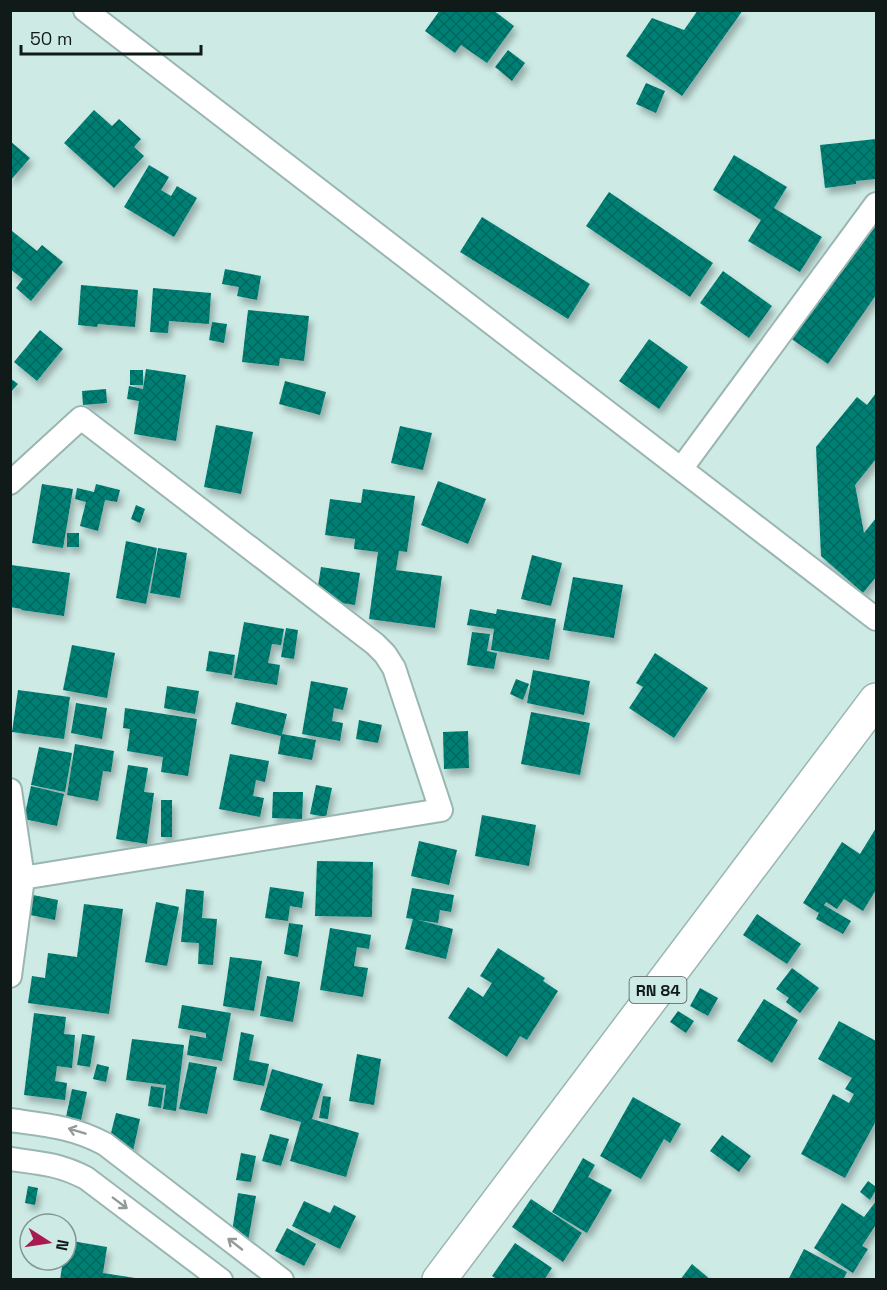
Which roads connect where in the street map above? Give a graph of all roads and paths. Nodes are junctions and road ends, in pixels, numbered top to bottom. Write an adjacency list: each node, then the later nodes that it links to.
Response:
1 (85, 10): 3 (street)
2 (876, 204): 3 (street)
3 (681, 469): 5 (street)
4 (10, 483): 8 (street)
5 (876, 619)
6 (876, 700): 14 (main road, RN 84)
7 (10, 790): 8 (street)
8 (17, 879): 9 (street)
9 (10, 976)
10 (10, 1120): 13 (street, one-way to 10)
11 (10, 1159): 12 (street, one-way to 12)
12 (221, 1280)
13 (282, 1280)
14 (439, 1280)

